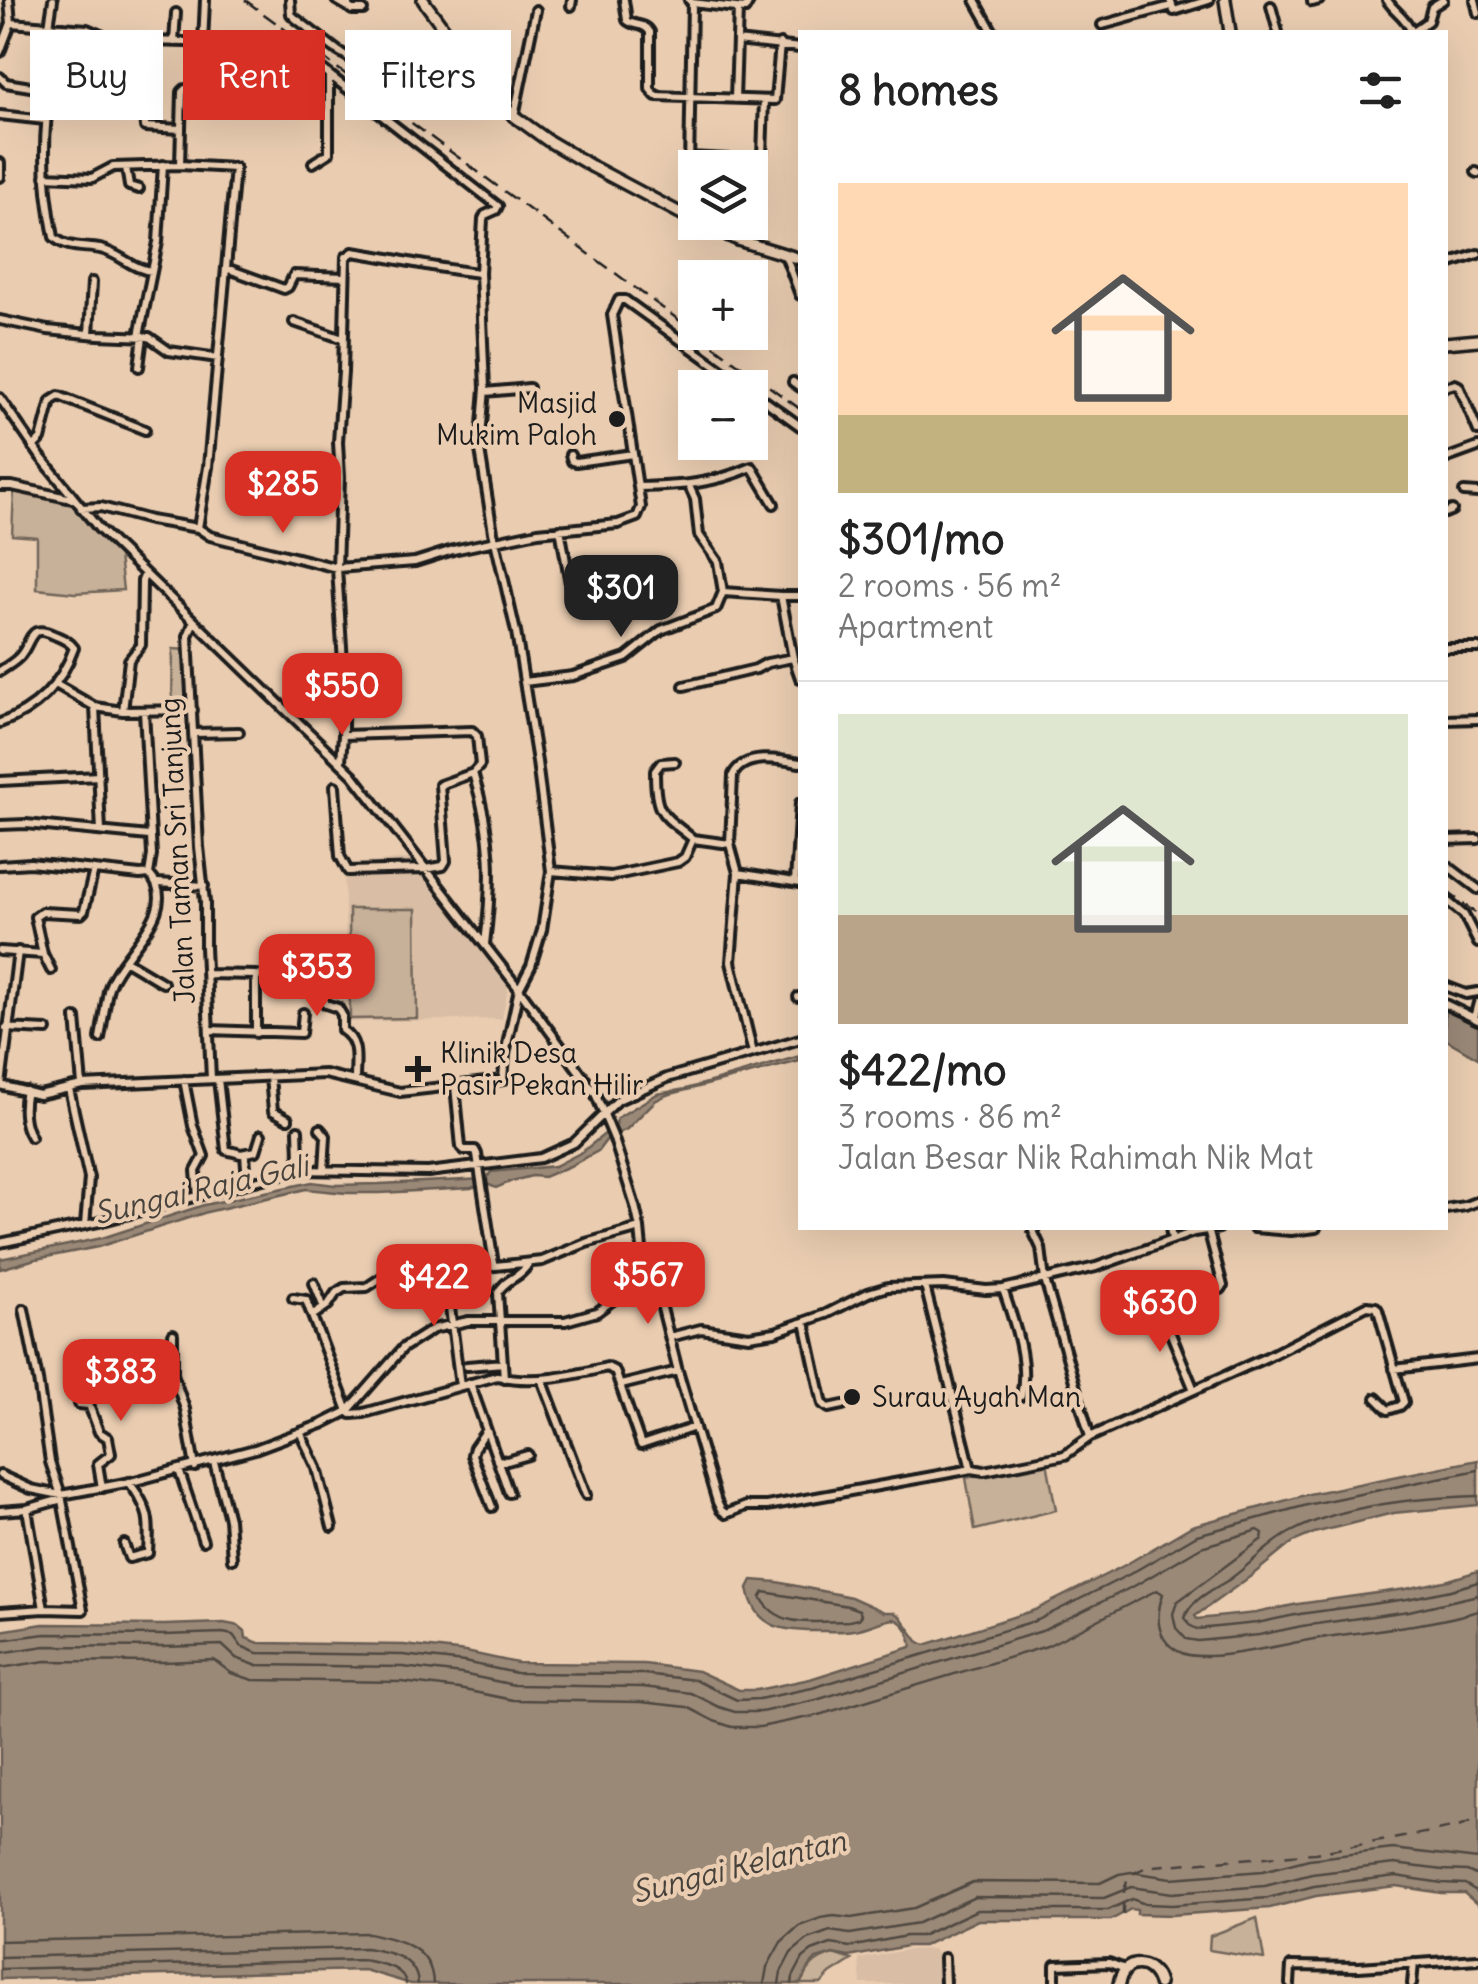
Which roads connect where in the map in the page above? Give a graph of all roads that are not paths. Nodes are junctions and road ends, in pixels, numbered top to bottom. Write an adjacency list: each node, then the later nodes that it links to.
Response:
1 (53, 0): 29 (street)
2 (205, 0): 30 (street)
3 (290, 0): 43 (street)
4 (336, 0): 19 (street)
5 (422, 0): 31 (main road)
6 (624, 0): 49 (street)
7 (750, 0): 22 (street)
8 (974, 0): 32 (street)
9 (1208, 0): 20 (street)
10 (1225, 0): 33 (main road)
11 (1312, 0): 12 (street)
12 (1320, 0)
13 (1387, 0): 35 (street)
14 (1443, 0): 36 (street)
15 (1475, 0): 26 (street)
16 (0, 1): 17 (street)
17 (9, 1): 27 (street)
18 (690, 2): 22 (street); 49 (street)
19 (348, 3): 23 (street)
20 (1170, 3): 28 (street)
21 (1271, 6): 34 (street)
22 (738, 9): 37 (street)
23 (363, 10)
24 (536, 10): 54 (street)
25 (176, 12): 38 (street)
26 (1478, 14)
27 (11, 23): 29 (street); 42 (street)
28 (1102, 25)
29 (48, 26): 38 (street)
30 (206, 30)
31 (444, 30)
32 (992, 30)
33 (1230, 30)
34 (1277, 30)
35 (1411, 30)
36 (1415, 30)
37 (737, 41): 40 (street); 50 (street)
38 (174, 42): 39 (street)
39 (183, 42)
40 (780, 44): 41 (street); 51 (street)
41 (798, 48)
42 (0, 52)
43 (345, 55)
44 (325, 70): 45 (street)
45 (330, 74): 62 (street); 77 (street)
46 (0, 77): 47 (street)
47 (30, 86)
48 (183, 91): 58 (street)
49 (691, 98): 50 (street); 59 (street)
50 (735, 99): 51 (street)
51 (764, 100): 60 (street)
52 (511, 113): 54 (main road)
53 (0, 115): 55 (street)
54 (514, 116): 69 (main road)
55 (30, 118)
56 (45, 120): 66 (street)
57 (144, 120): 58 (street)
58 (180, 129): 63 (street)
59 (689, 150)
60 (762, 150)
61 (0, 163): 67 (street)
62 (313, 163)
63 (180, 164): 64 (street); 75 (street)
64 (162, 165): 65 (street); 76 (street)
65 (126, 167): 66 (street); 68 (street)
66 (45, 176): 76 (street)
67 (0, 177)
68 (139, 190)
69 (678, 212)
70 (738, 240): 72 (main road)
71 (1478, 254): 74 (street)
72 (786, 255): 73 (main road); 80 (street)
73 (798, 258)
74 (1448, 264)
75 (226, 268): 78 (street); 88 (street)
76 (152, 271): 84 (street)
77 (480, 273): 78 (street); 93 (street)
78 (345, 277): 85 (street)
79 (92, 282): 83 (street)
80 (798, 289)
81 (0, 320): 83 (street)
82 (294, 322): 85 (street)
83 (89, 334): 84 (street)
84 (141, 336): 88 (street); 89 (street)
85 (343, 339): 115 (street)
86 (1478, 340): 87 (main road)
87 (1448, 343)
88 (218, 358): 112 (street)
89 (139, 367)
90 (722, 370): 101 (street)
91 (1448, 386): 98 (street)
92 (529, 388): 93 (street)
93 (485, 392): 114 (street)
94 (0, 398): 99 (street)
95 (768, 403): 96 (street)
96 (798, 425)
97 (145, 430): 99 (street)
98 (1478, 430)
99 (33, 446): 109 (street)
100 (1478, 447): 103 (street)
101 (633, 454): 102 (street); 106 (street)
102 (570, 456)
103 (1448, 458)
104 (0, 486): 109 (street)
105 (689, 486): 106 (street); 110 (street); 117 (street)
106 (638, 487): 113 (street)
107 (1464, 492): 108 (street)
108 (1478, 493)
109 (72, 499): 111 (street)
110 (774, 504)
111 (80, 508): 112 (street); 116 (street)
112 (198, 528): 115 (street)
113 (560, 529): 114 (street); 120 (street)
114 (495, 542): 115 (street); 127 (street)
115 (336, 568): 139 (street)
116 (145, 574): 121 (street); 132 (street)
117 (723, 592): 118 (street); 127 (street)
118 (781, 596): 119 (street); 124 (street)
119 (798, 596)
120 (574, 605)
121 (194, 622): 131 (street, Jalan Taman Sri Tanjung); 140 (street)
122 (1448, 648): 123 (street)
123 (1478, 648)
124 (793, 658): 126 (street); 129 (street)
125 (0, 671): 128 (street)
126 (798, 672)
127 (524, 682): 158 (street)
128 (57, 685): 130 (street); 136 (street)
129 (684, 686)
130 (95, 707): 132 (street); 144 (street)
131 (193, 710): 133 (street); 138 (street, Jalan Taman Sri Tanjung)
132 (123, 711): 133 (street)
133 (144, 712): 149 (street)
134 (1478, 719): 135 (street)
135 (1448, 720)
136 (0, 723)
137 (238, 732): 138 (street)
138 (194, 733): 163 (street, Jalan Taman Sri Tanjung)
139 (343, 734): 140 (street); 143 (street)
140 (340, 762): 156 (street)
141 (675, 762): 150 (street)
142 (798, 763): 153 (street)
143 (473, 773): 156 (street); 167 (street)
144 (99, 776): 145 (street); 148 (street)
145 (0, 781)
146 (334, 786): 156 (street)
147 (0, 825): 148 (street)
148 (101, 831): 149 (street)
149 (149, 836): 160 (street)
150 (693, 838): 153 (street); 158 (street)
151 (1478, 839): 152 (street)
152 (1448, 840)
153 (730, 844): 159 (street)
154 (0, 865): 157 (street)
155 (1448, 866): 164 (street)
156 (424, 869): 167 (street)
157 (94, 870): 160 (street); 170 (street)
158 (551, 871): 177 (street)
159 (738, 873): 161 (street); 190 (street)
160 (149, 874): 162 (street)
161 (798, 882)
162 (158, 883): 163 (street); 171 (street)
163 (204, 886): 173 (street, Jalan Taman Sri Tanjung)
164 (1478, 889)
165 (1448, 902): 166 (street)
166 (1477, 935)
167 (485, 946): 177 (street)
168 (0, 951): 169 (street)
169 (18, 951): 170 (street); 184 (street)
170 (43, 954): 172 (street)
171 (126, 961): 175 (street); 188 (street)
172 (51, 970)
173 (206, 974): 174 (street); 186 (street, Jalan Taman Sri Tanjung)
174 (256, 975): 187 (street); 194 (street)
175 (163, 983)
176 (1448, 987): 178 (street)
177 (519, 989): 197 (street); 200 (street)
178 (1478, 992)
179 (1478, 1003): 183 (street)
180 (1448, 1005): 183 (street)
181 (303, 1013): 187 (street)
182 (76, 1018): 195 (street)
183 (1476, 1019)
184 (6, 1028): 185 (street); 196 (street)
185 (47, 1030)
186 (209, 1030): 187 (street); 192 (street, Jalan Taman Sri Tanjung)
187 (256, 1032)
188 (100, 1038)
189 (798, 1040): 190 (street)
190 (753, 1054): 200 (street)
191 (270, 1076): 192 (street); 194 (street); 201 (street)
192 (215, 1079): 193 (street); 206 (street, Jalan Taman Sri Tanjung)
193 (184, 1080): 195 (street); 211 (street)
194 (355, 1080): 197 (street)
195 (82, 1084): 198 (street)
196 (0, 1086): 199 (street)
197 (456, 1086): 207 (street)
198 (69, 1088): 199 (street); 214 (street)
199 (26, 1092): 205 (street)
200 (604, 1114): 207 (street); 215 (street)
201 (288, 1118)
202 (320, 1129): 209 (street)
203 (298, 1130): 208 (street)
204 (261, 1135): 206 (street)
205 (32, 1137)
206 (245, 1154): 210 (street)
207 (478, 1166): 209 (street); 226 (street)
208 (297, 1170): 209 (street); 210 (street)
209 (324, 1170)
210 (248, 1182): 211 (street)
211 (198, 1195): 214 (street)
212 (1478, 1201): 213 (street)
213 (1448, 1209)
214 (84, 1226): 223 (street)
215 (640, 1228): 224 (street); 225 (street)
216 (1035, 1230): 228 (street)
217 (1170, 1230): 222 (street)
218 (1205, 1230): 222 (street)
219 (1208, 1230): 232 (street)
220 (1272, 1230): 221 (street)
221 (1304, 1230)
222 (1172, 1240): 228 (street)
223 (0, 1242)
224 (642, 1250): 238 (street); 242 (street)
225 (529, 1262): 226 (street); 238 (street)
226 (494, 1264): 227 (street)
227 (445, 1268): 235 (street); 240 (street)
228 (1046, 1280): 231 (street); 262 (street)
229 (314, 1283): 235 (street)
230 (925, 1286): 231 (street); 239 (street); 268 (street)
231 (1003, 1289): 254 (street)
232 (1198, 1296)
233 (294, 1298): 237 (street)
234 (1160, 1307): 253 (street)
235 (324, 1308): 237 (street)
236 (24, 1309): 274 (street)
237 (312, 1316): 258 (street)
238 (500, 1320): 240 (street); 244 (street)
239 (805, 1322): 242 (street); 257 (street)
240 (452, 1323): 252 (street); 258 (street)
241 (173, 1334): 266 (street)
242 (670, 1337): 247 (street)
243 (1478, 1360): 246 (street)
244 (503, 1362): 245 (street); 248 (street)
245 (467, 1366)
246 (1394, 1369): 253 (street); 255 (street)
247 (678, 1371): 251 (street); 259 (street)
248 (504, 1378): 249 (street); 250 (street)
249 (542, 1380): 251 (street); 273 (street)
250 (470, 1383): 252 (street); 260 (street)
251 (621, 1385): 259 (street)
252 (460, 1386): 258 (street)
253 (1194, 1390): 262 (street)
254 (1021, 1396)
255 (1376, 1398)
256 (79, 1404): 271 (street)
257 (843, 1405)
258 (348, 1412): 261 (street)
259 (695, 1426): 268 (street)
260 (486, 1431): 264 (street); 275 (street)
261 (300, 1432): 265 (street); 278 (street)
262 (1090, 1437): 268 (street)
263 (528, 1455): 264 (street)
264 (497, 1460): 272 (street)
265 (214, 1462): 266 (street); 281 (street)
266 (195, 1467): 267 (street)
267 (180, 1470): 270 (street); 279 (street)
268 (972, 1470)
269 (0, 1475): 274 (street)
270 (129, 1482): 271 (street); 280 (street)
271 (102, 1488): 274 (street)
272 (509, 1494)
273 (586, 1494)
274 (61, 1497): 276 (street); 282 (street)
275 (492, 1507)
276 (26, 1509): 277 (street); 282 (street)
277 (0, 1511)
278 (332, 1527)
279 (202, 1541)
280 (124, 1544)
281 (232, 1560)
282 (44, 1609): 283 (street)
283 (0, 1612)
284 (944, 1958): 288 (street)
285 (1478, 1959): 286 (street)
286 (1414, 1963): 292 (street); 293 (street)
287 (1121, 1968): 289 (street); 290 (main road); 291 (main road)
288 (946, 1984)
289 (1055, 1984)
290 (1119, 1984)
291 (1160, 1984)
292 (1290, 1984)
293 (1412, 1984)

